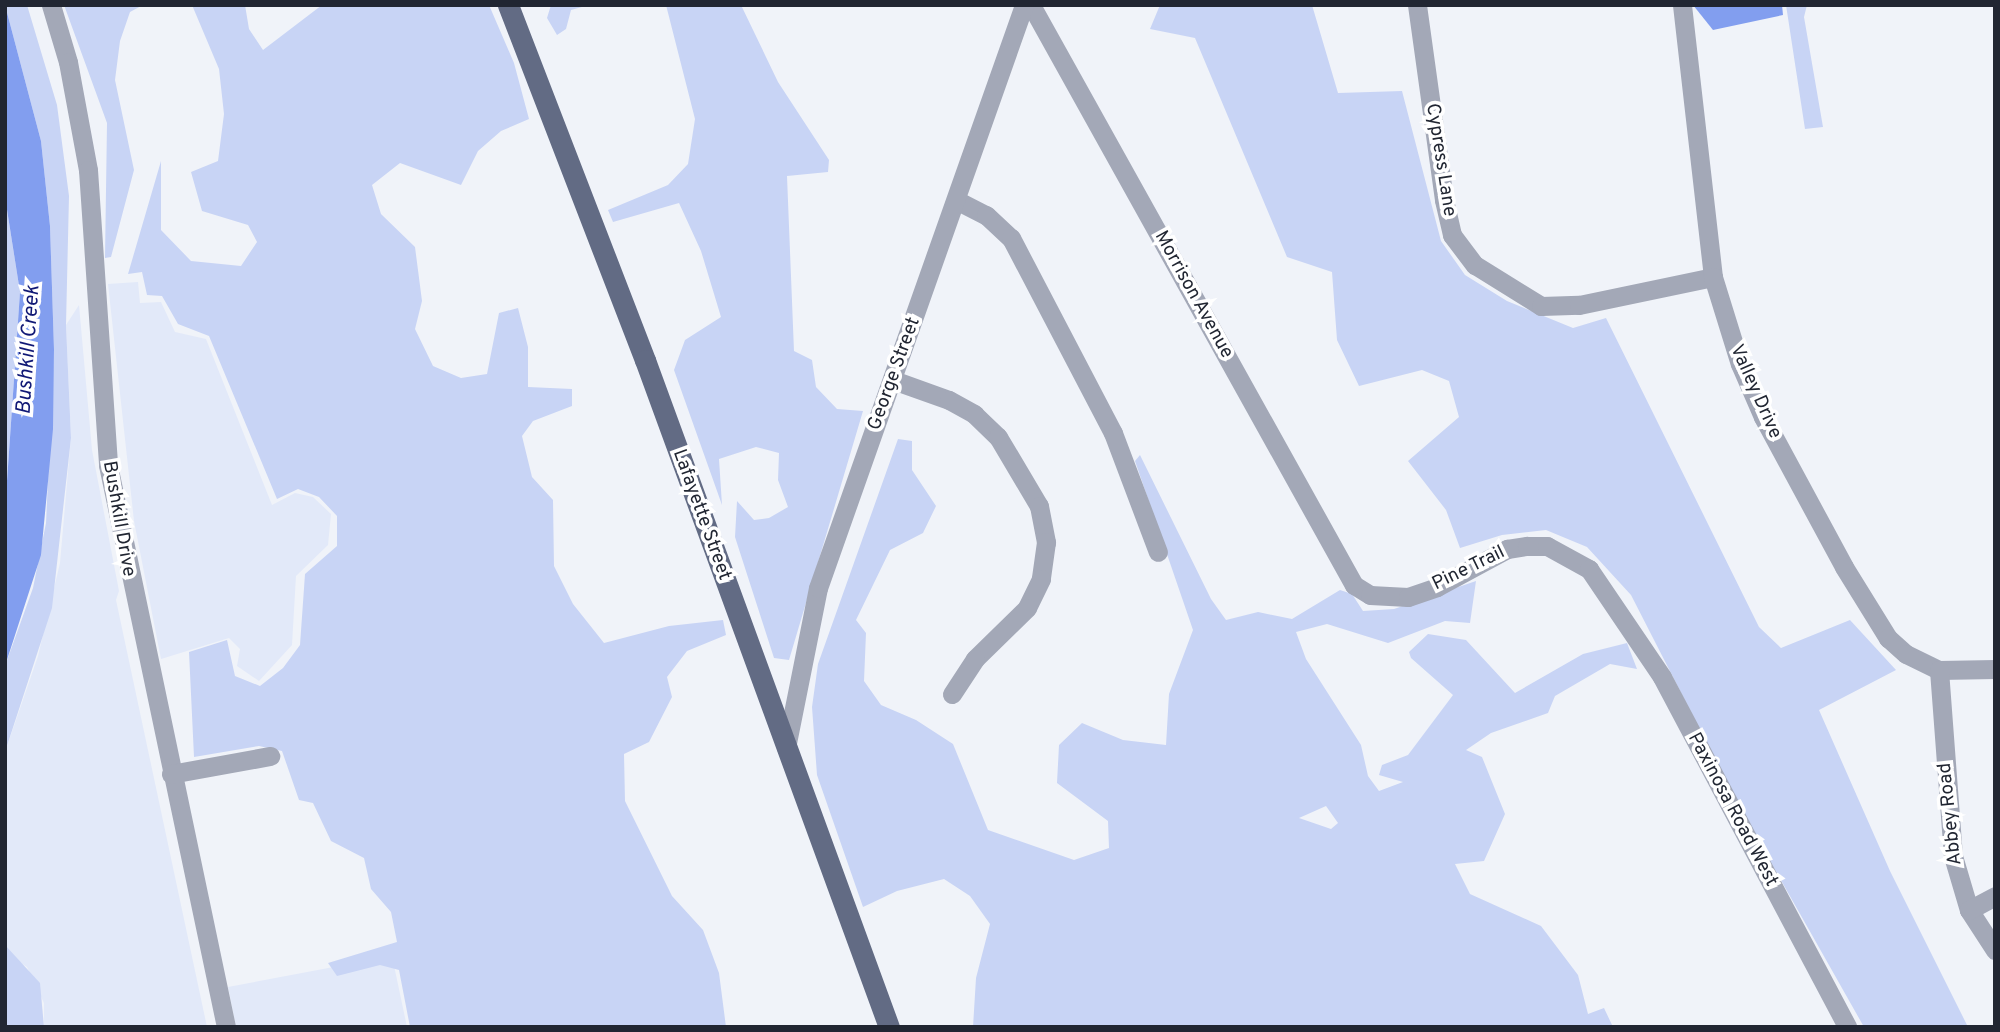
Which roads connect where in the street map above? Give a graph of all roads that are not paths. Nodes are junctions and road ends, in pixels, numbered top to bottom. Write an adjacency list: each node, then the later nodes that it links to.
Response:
1 (51, 5): 18 (street, Bushkill Drive)
2 (508, 5): 16 (main road, Lafayette Street)
3 (1024, 5): 7 (street, George Street)
4 (1031, 5): 11 (street, Morrison Avenue)
5 (1417, 5): 8 (street, Cypress Lane)
6 (1682, 5): 8 (street, Valley Drive)
7 (956, 200): 9 (street, George Street); 10 (street)
8 (1713, 277): 14 (street, Valley Drive)
9 (893, 380): 15 (street); 16 (street, George Street)
10 (1158, 552)
11 (1354, 585): 12 (street, Pine Trail)
12 (1612, 596): 24 (street, Paxinosa Road West)
13 (1995, 669): 14 (street)
14 (1939, 670): 20 (street, Abbey Road)
15 (951, 694)
16 (786, 748): 23 (main road, Lafayette Street)
17 (270, 756): 18 (street)
18 (171, 774): 22 (street, Bushkill Drive)
19 (1995, 896): 20 (street)
20 (1969, 910): 21 (street, Abbey Road)
21 (1995, 950)
22 (226, 1027)
23 (889, 1027)
24 (1847, 1027)

